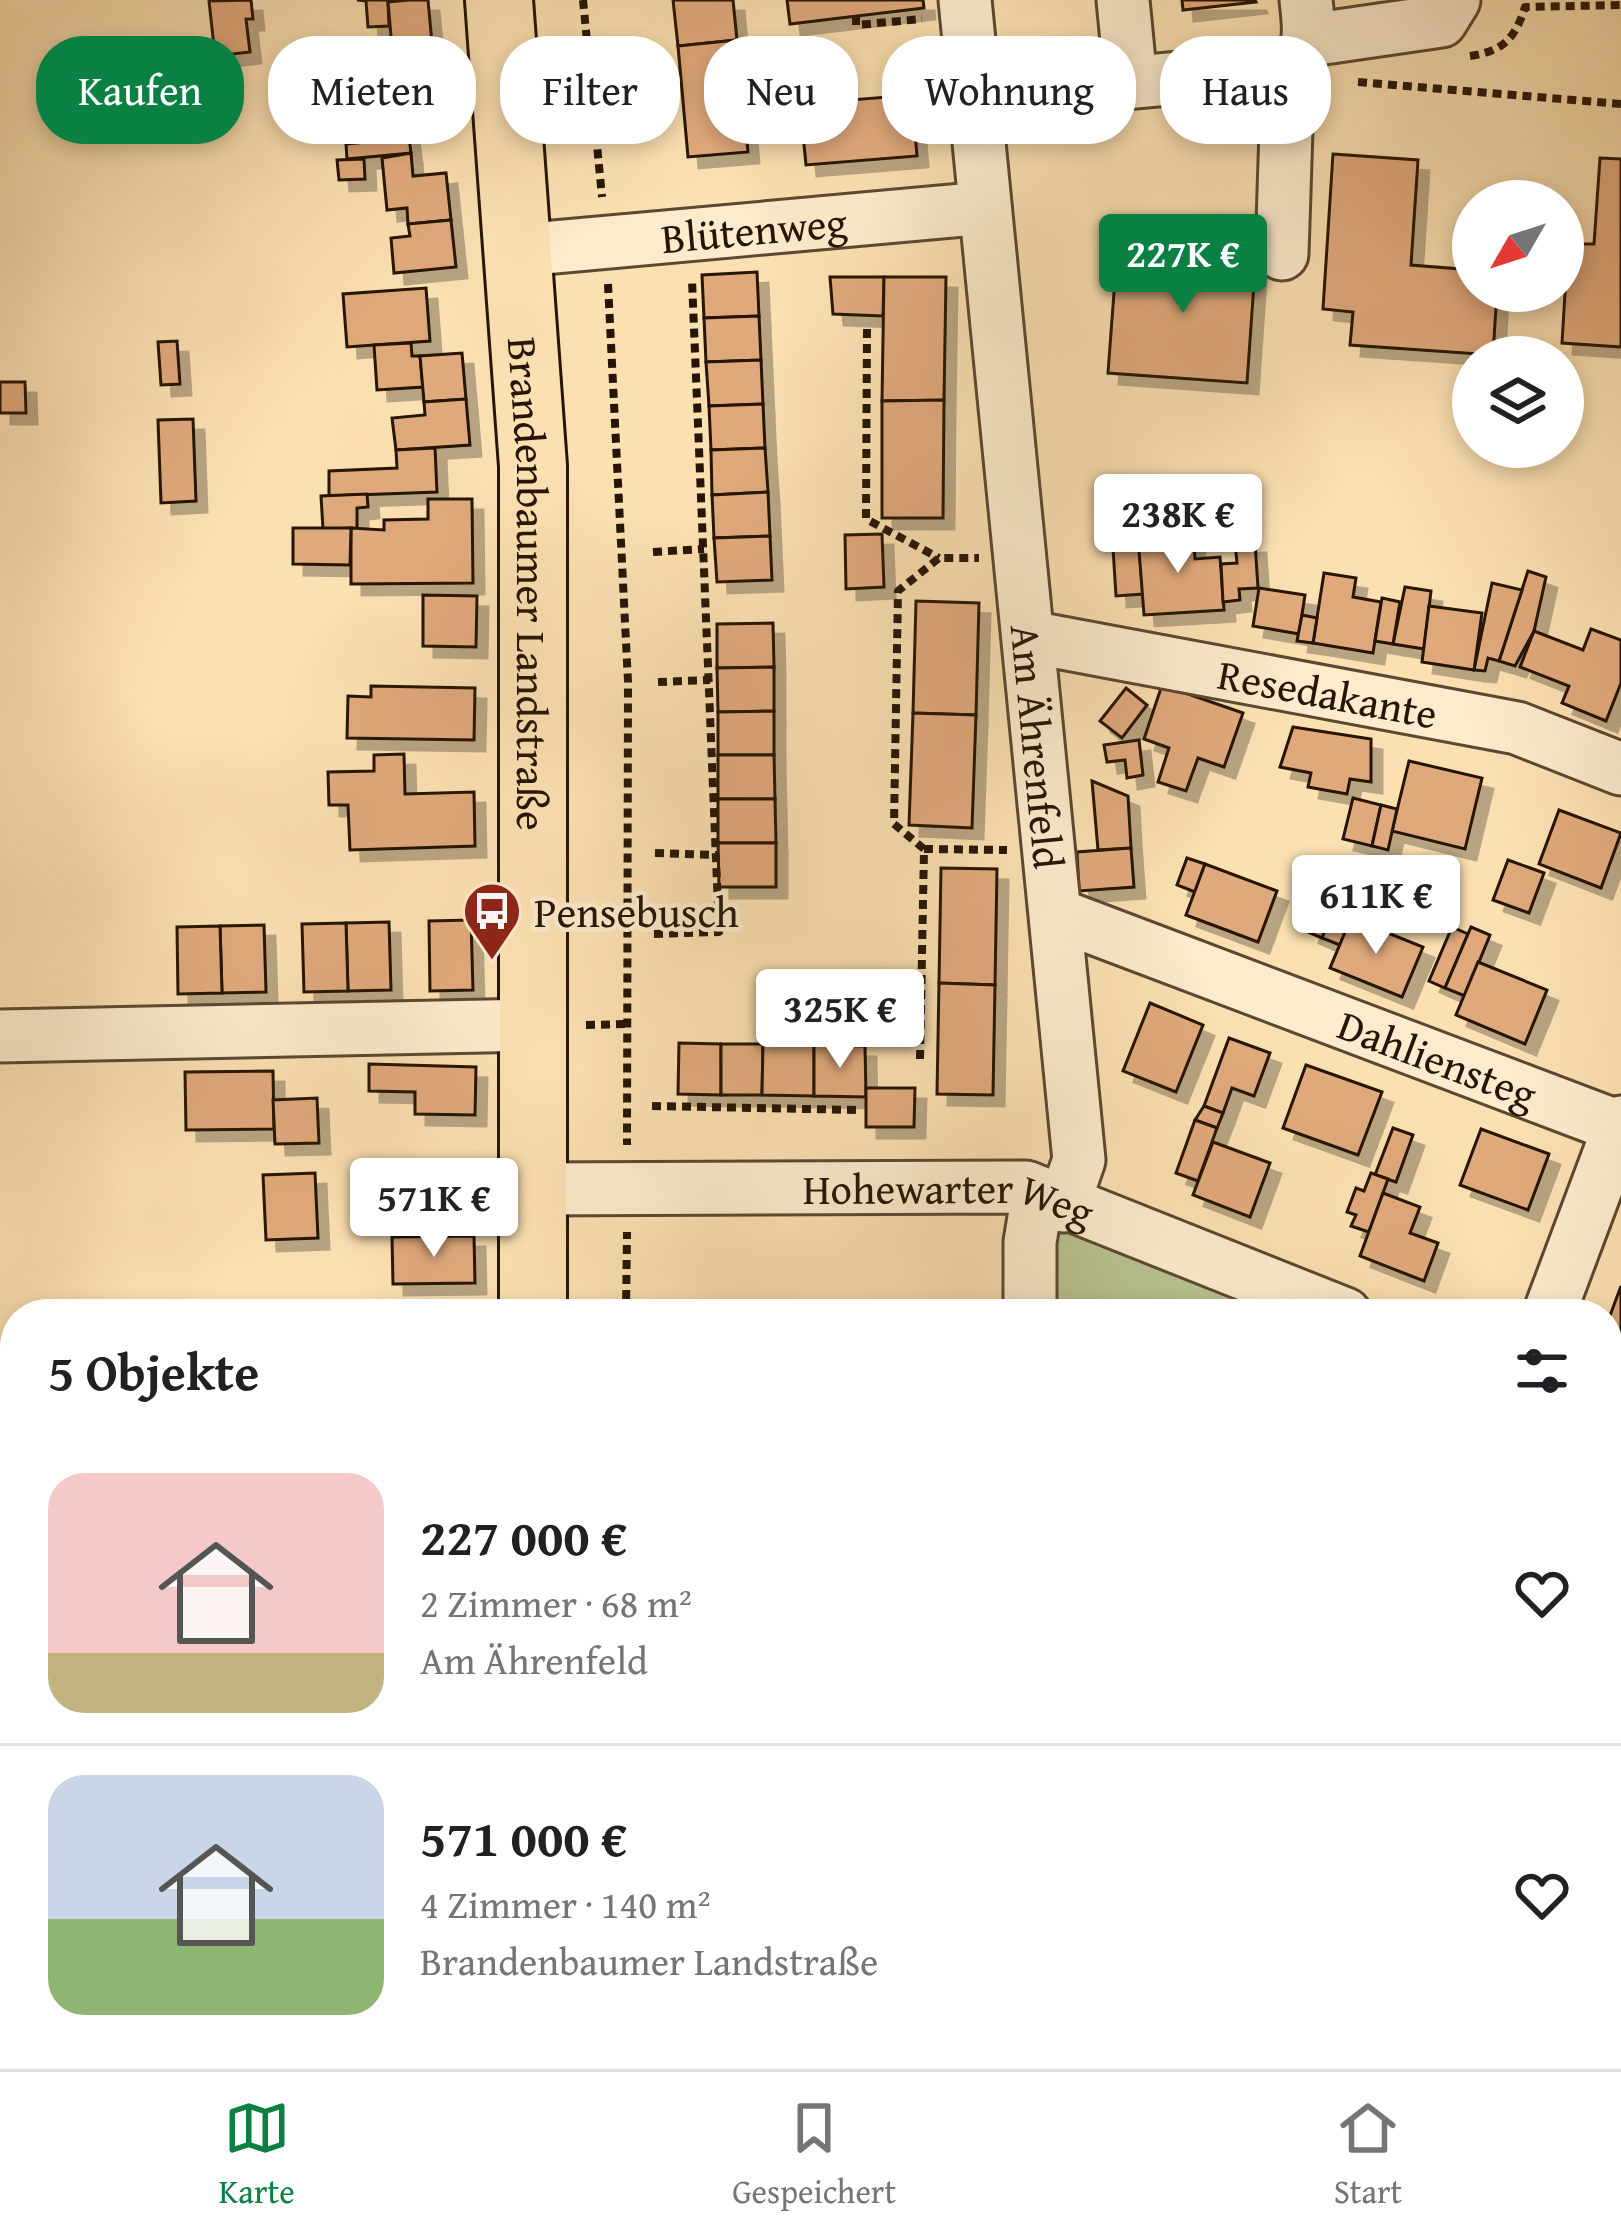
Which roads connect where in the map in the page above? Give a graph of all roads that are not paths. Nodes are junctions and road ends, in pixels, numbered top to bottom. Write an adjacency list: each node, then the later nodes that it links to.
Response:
1 (499, 0): 9 (main road, Brandenbaumer Landstraße)
2 (1123, 0): 4 (street)
3 (1454, 0): 5 (street)
4 (1127, 36)
5 (1331, 38)
6 (979, 144): 8 (street, Am Ährenfeld)
7 (1292, 144): 10 (street)
8 (985, 208): 9 (street, Blütenweg); 11 (street, Am Ährenfeld)
9 (521, 250): 14 (main road, Brandenbaumer Landstraße)
10 (1282, 254)
11 (1030, 637): 12 (street, Resedakante); 13 (street, Am Ährenfeld)
12 (1621, 769)
13 (1056, 914): 16 (street, Dahliensteg); 18 (street, Am Ährenfeld)
14 (533, 1025): 15 (street); 17 (main road, Brandenbaumer Landstraße)
15 (0, 1036)
16 (1620, 1125): 22 (street)
17 (533, 1189): 18 (street, Hohewarter Weg); 19 (main road, Brandenbaumer Landstraße)
18 (1050, 1200): 20 (street, Am Ährenfeld); 21 (street, Hohewarter Weg)
19 (532, 1299)
20 (1030, 1299)
21 (1306, 1299)
22 (1555, 1299)

